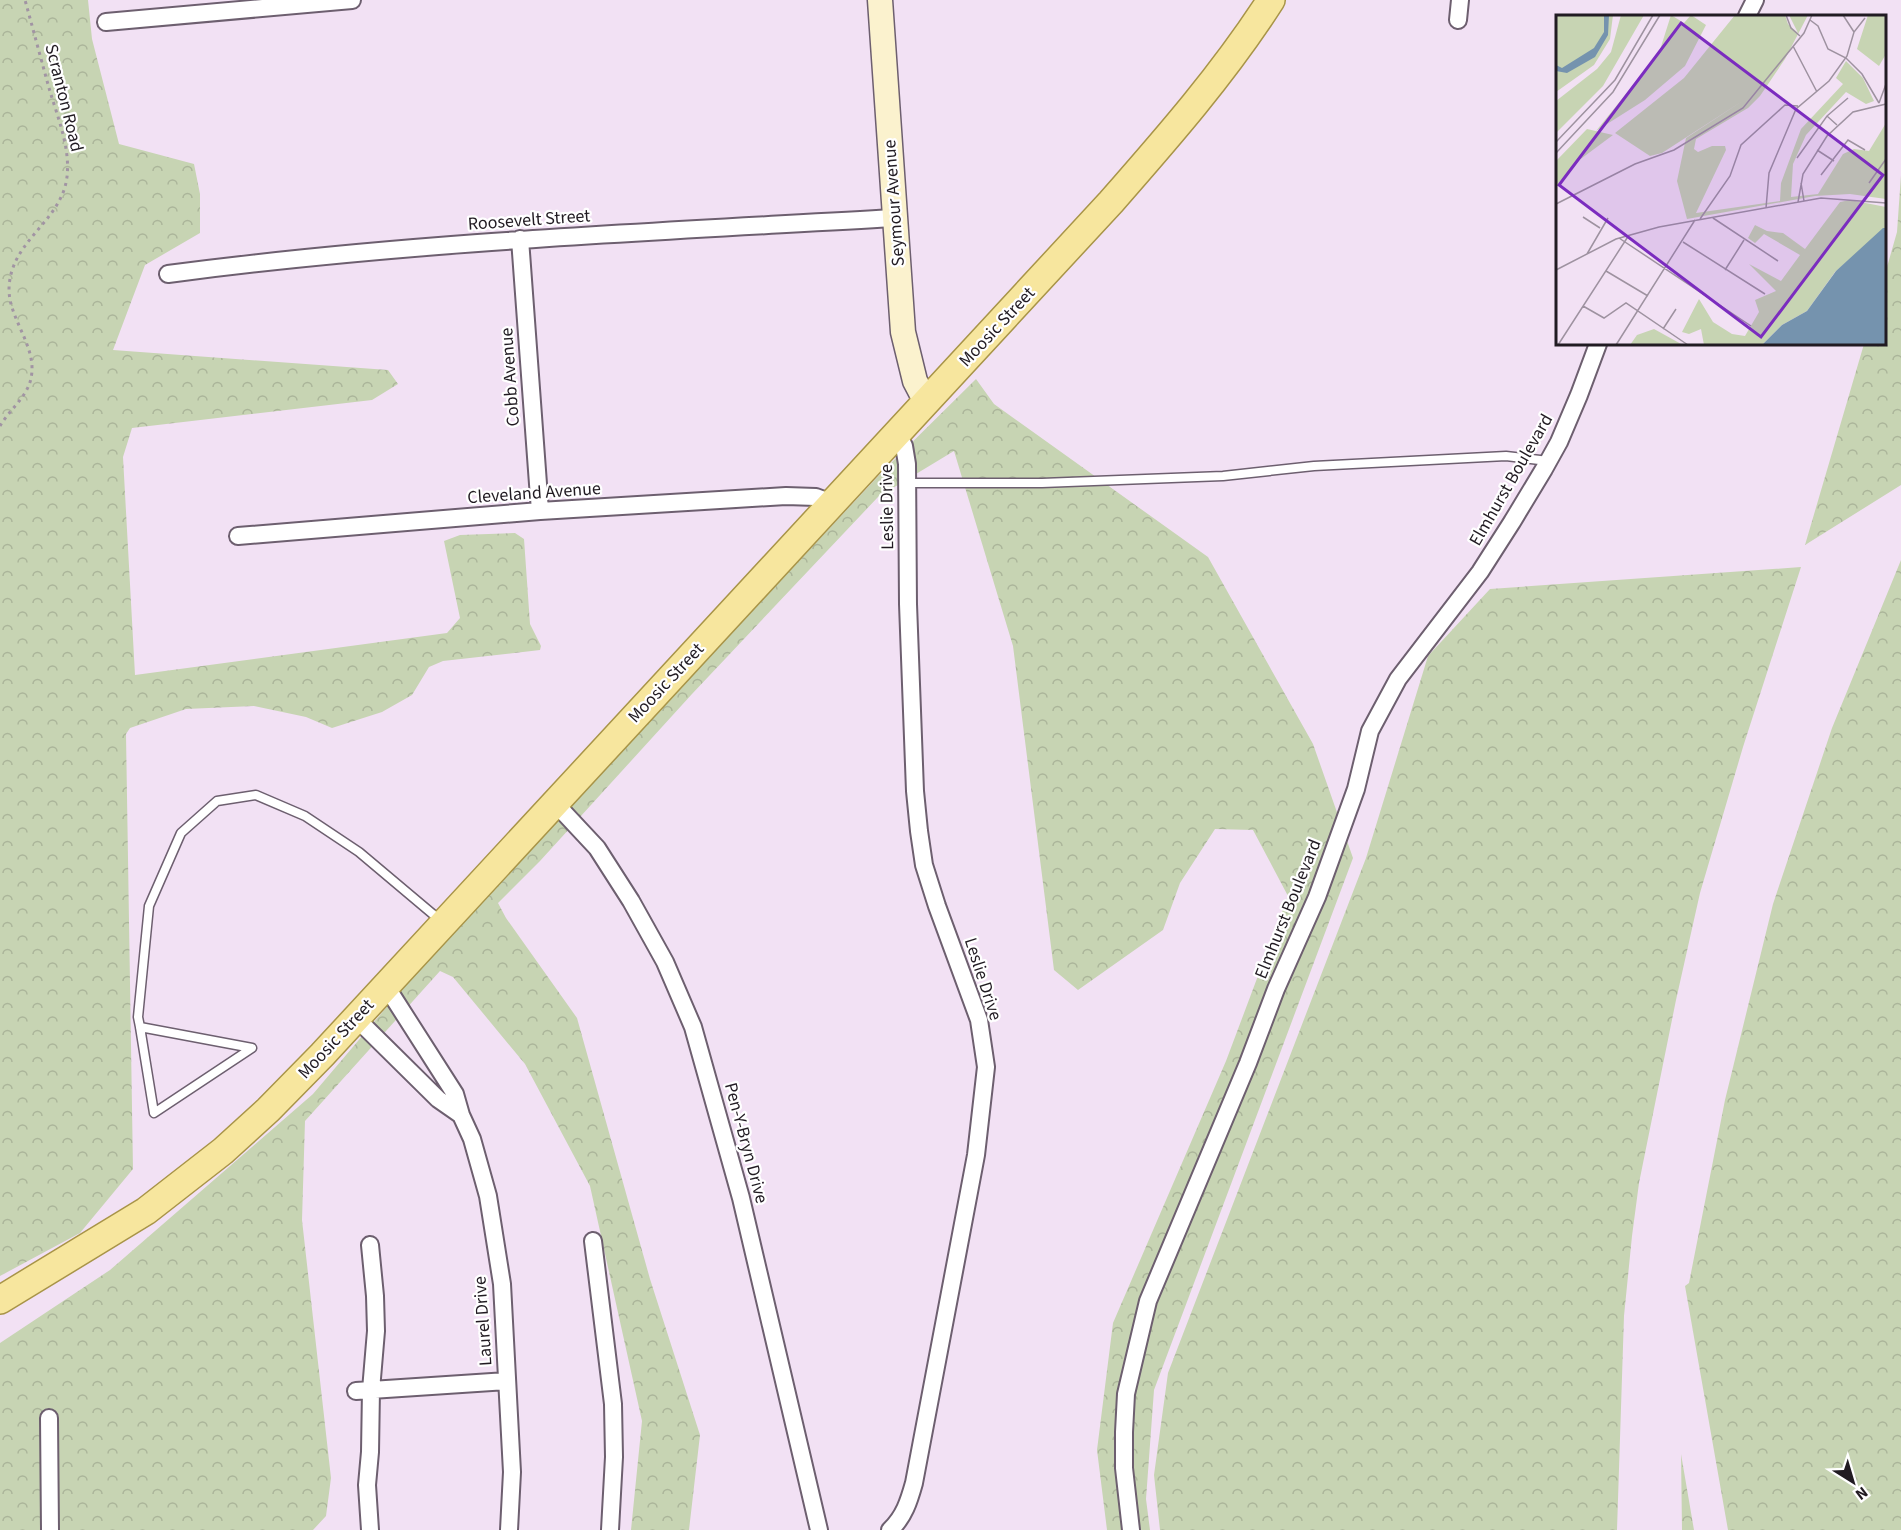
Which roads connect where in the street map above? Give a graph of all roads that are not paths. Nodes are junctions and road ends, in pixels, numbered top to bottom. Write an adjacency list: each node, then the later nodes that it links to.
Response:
1 (352, 0): 9 (street)
2 (880, 0): 10 (street, Seymour Avenue)
3 (1271, 0): 6 (main road, Moosic Street)
4 (1460, 0): 8 (street)
5 (1755, 0): 7 (street)
6 (1256, 12): 14 (main road, Moosic Street)
7 (1747, 15)
8 (1458, 20)
9 (106, 22)
10 (894, 218): 11 (street, Roosevelt Street); 14 (street, Seymour Avenue)
11 (520, 239): 12 (street, Roosevelt Street); 19 (street, Cobb Avenue)
12 (168, 274)
13 (1598, 345): 16 (street, Elmhurst Boulevard)
14 (926, 402): 15 (main road, Moosic Street)
15 (897, 433): 17 (street, Leslie Drive); 18 (main road, Moosic Street)
16 (1548, 461): 17 (lane); 39 (street, Elmhurst Boulevard)
17 (906, 483): 38 (street, Leslie Drive)
18 (832, 504): 19 (street, Cleveland Avenue); 21 (main road, Moosic Street)
19 (540, 511): 20 (street, Cleveland Avenue)
20 (238, 536)
21 (554, 802): 22 (main road, Moosic Street); 37 (street, Pen-Y-Bryn Drive)
22 (443, 923): 23 (main road, Moosic Street); 25 (lane)
23 (386, 986): 24 (main road, Moosic Street); 26 (street, Laurel Drive)
24 (356, 1018): 26 (street); 29 (main road, Moosic Street)
25 (140, 1027): 25 (lane)
26 (461, 1115): 30 (street, Laurel Drive)
27 (593, 1240): 36 (street)
28 (370, 1245): 31 (street)
29 (0, 1300)
30 (507, 1381): 31 (street); 35 (street, Laurel Drive)
31 (363, 1391): 34 (street)
32 (49, 1418): 33 (street)
33 (50, 1530)
34 (370, 1530)
35 (508, 1530)
36 (610, 1530)
37 (819, 1530)
38 (890, 1530)
39 (1131, 1530)

